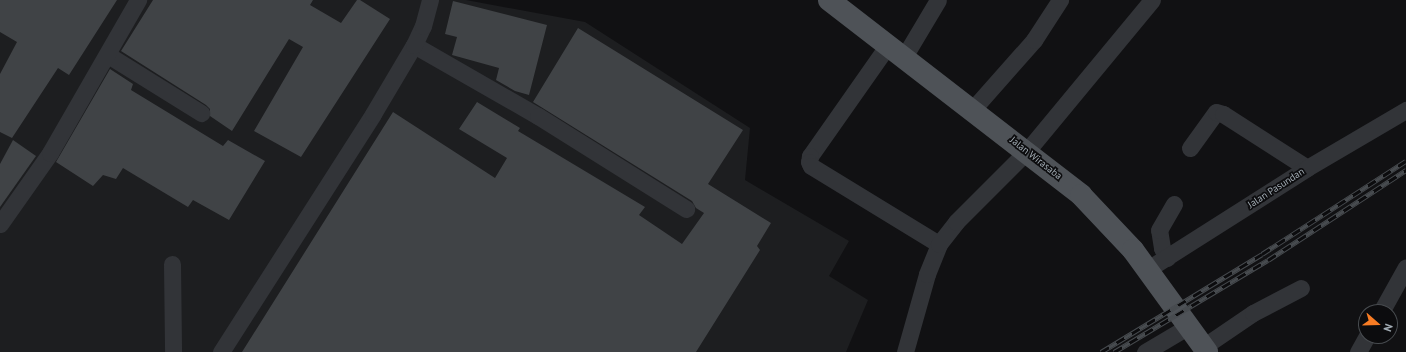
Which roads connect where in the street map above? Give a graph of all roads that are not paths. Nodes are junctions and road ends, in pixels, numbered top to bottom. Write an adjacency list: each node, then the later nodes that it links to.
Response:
1 (138, 0): 9 (street)
2 (430, 0): 7 (street)
3 (829, 0): 8 (main road, Jalan Wirasaba)
4 (938, 0): 8 (street)
5 (1060, 0): 10 (street)
6 (1152, 0): 14 (street)
7 (414, 44): 17 (street); 29 (street)
8 (896, 51): 10 (main road, Jalan Wirasaba); 19 (street)
9 (108, 55): 12 (street); 18 (street)
10 (973, 109): 14 (main road, Jalan Wirasaba)
11 (1406, 110): 15 (street, Jalan Pasundan)
12 (201, 113)
13 (1190, 148): 15 (street)
14 (1027, 151): 19 (street); 23 (main road, Jalan Wirasaba)
15 (1307, 168): 20 (street, Jalan Pasundan)
16 (1174, 204): 20 (street)
17 (686, 209)
18 (0, 224)
19 (939, 244): 30 (street)
20 (1167, 258): 23 (street, Jalan Pasundan)
21 (172, 264): 28 (street)
22 (1406, 267): 25 (street)
23 (1148, 269): 26 (main road, Jalan Wirasaba)
24 (1301, 288): 27 (street)
25 (1385, 304)
26 (1189, 326): 27 (main road, Jalan Wirasaba); 31 (street)
27 (1205, 349)
28 (173, 352)
29 (221, 352)
30 (905, 352)
31 (1145, 352)

